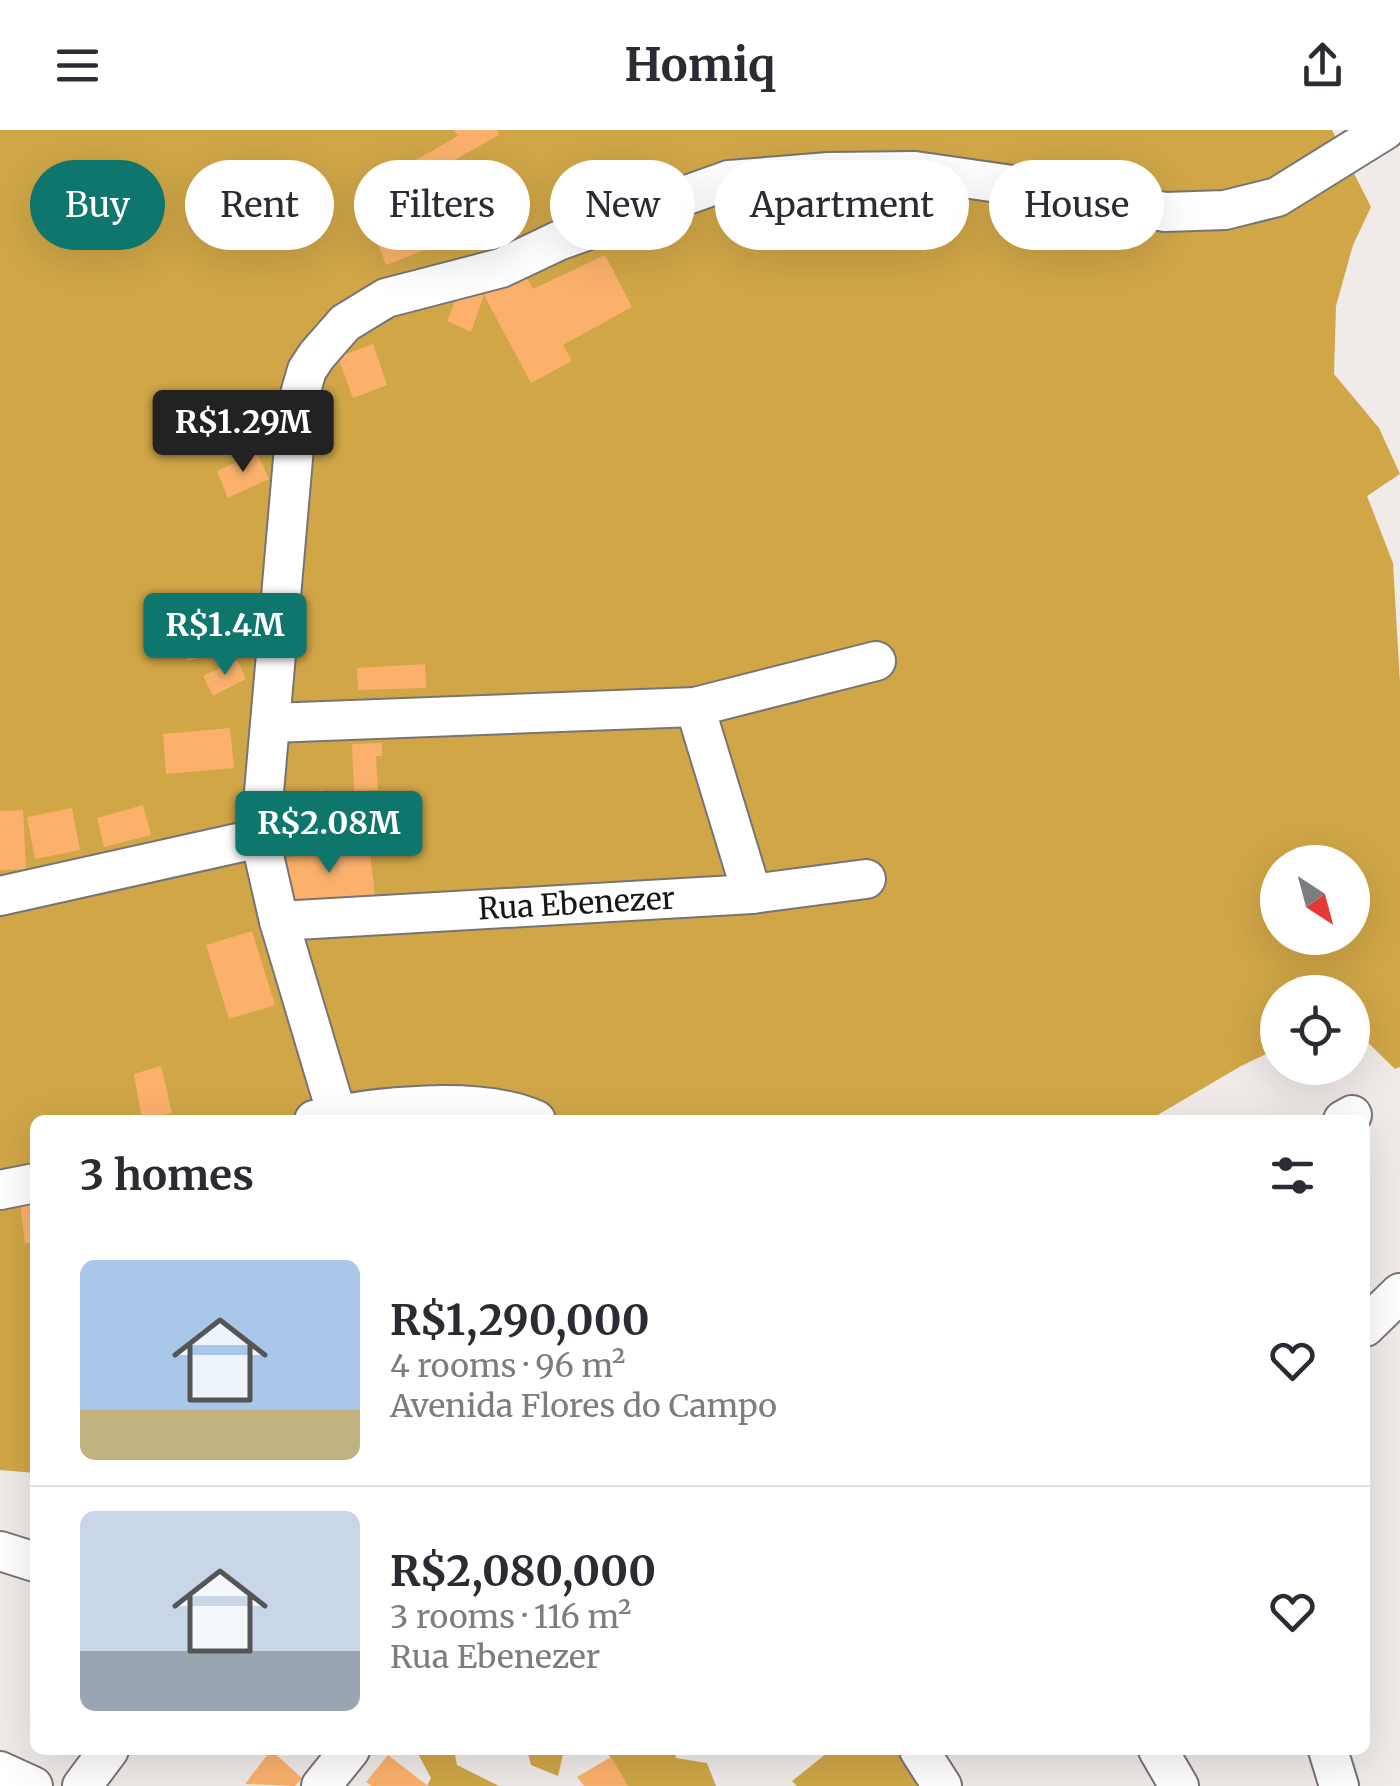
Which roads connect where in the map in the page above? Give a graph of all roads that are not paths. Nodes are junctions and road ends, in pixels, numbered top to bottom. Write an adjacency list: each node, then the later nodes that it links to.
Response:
1 (1384, 130): 4 (street)
2 (876, 661): 3 (street)
3 (695, 707): 4 (street); 7 (street)
4 (271, 723): 5 (street)
5 (260, 838): 8 (street); 9 (street)
6 (866, 879): 7 (street, Rua Ebenezer)
7 (752, 894): 9 (street, Rua Ebenezer)
8 (0, 896)
9 (280, 921): 11 (street)
10 (432, 1112): 12 (street); 13 (street)
11 (325, 1115)
12 (368, 1115)
13 (514, 1115)
14 (30, 1184): 15 (street)
15 (0, 1190)
16 (1400, 1294): 17 (street)
17 (1370, 1322)
18 (0, 1551): 19 (street)
19 (30, 1560)
20 (105, 1755): 27 (street)
21 (346, 1755): 28 (street)
22 (922, 1755): 29 (street)
23 (1161, 1755): 30 (street)
24 (1329, 1755): 31 (street)
25 (0, 1772): 26 (street)
26 (33, 1786)
27 (82, 1786)
28 (321, 1786)
29 (942, 1786)
30 (1180, 1786)
31 (1338, 1786)

